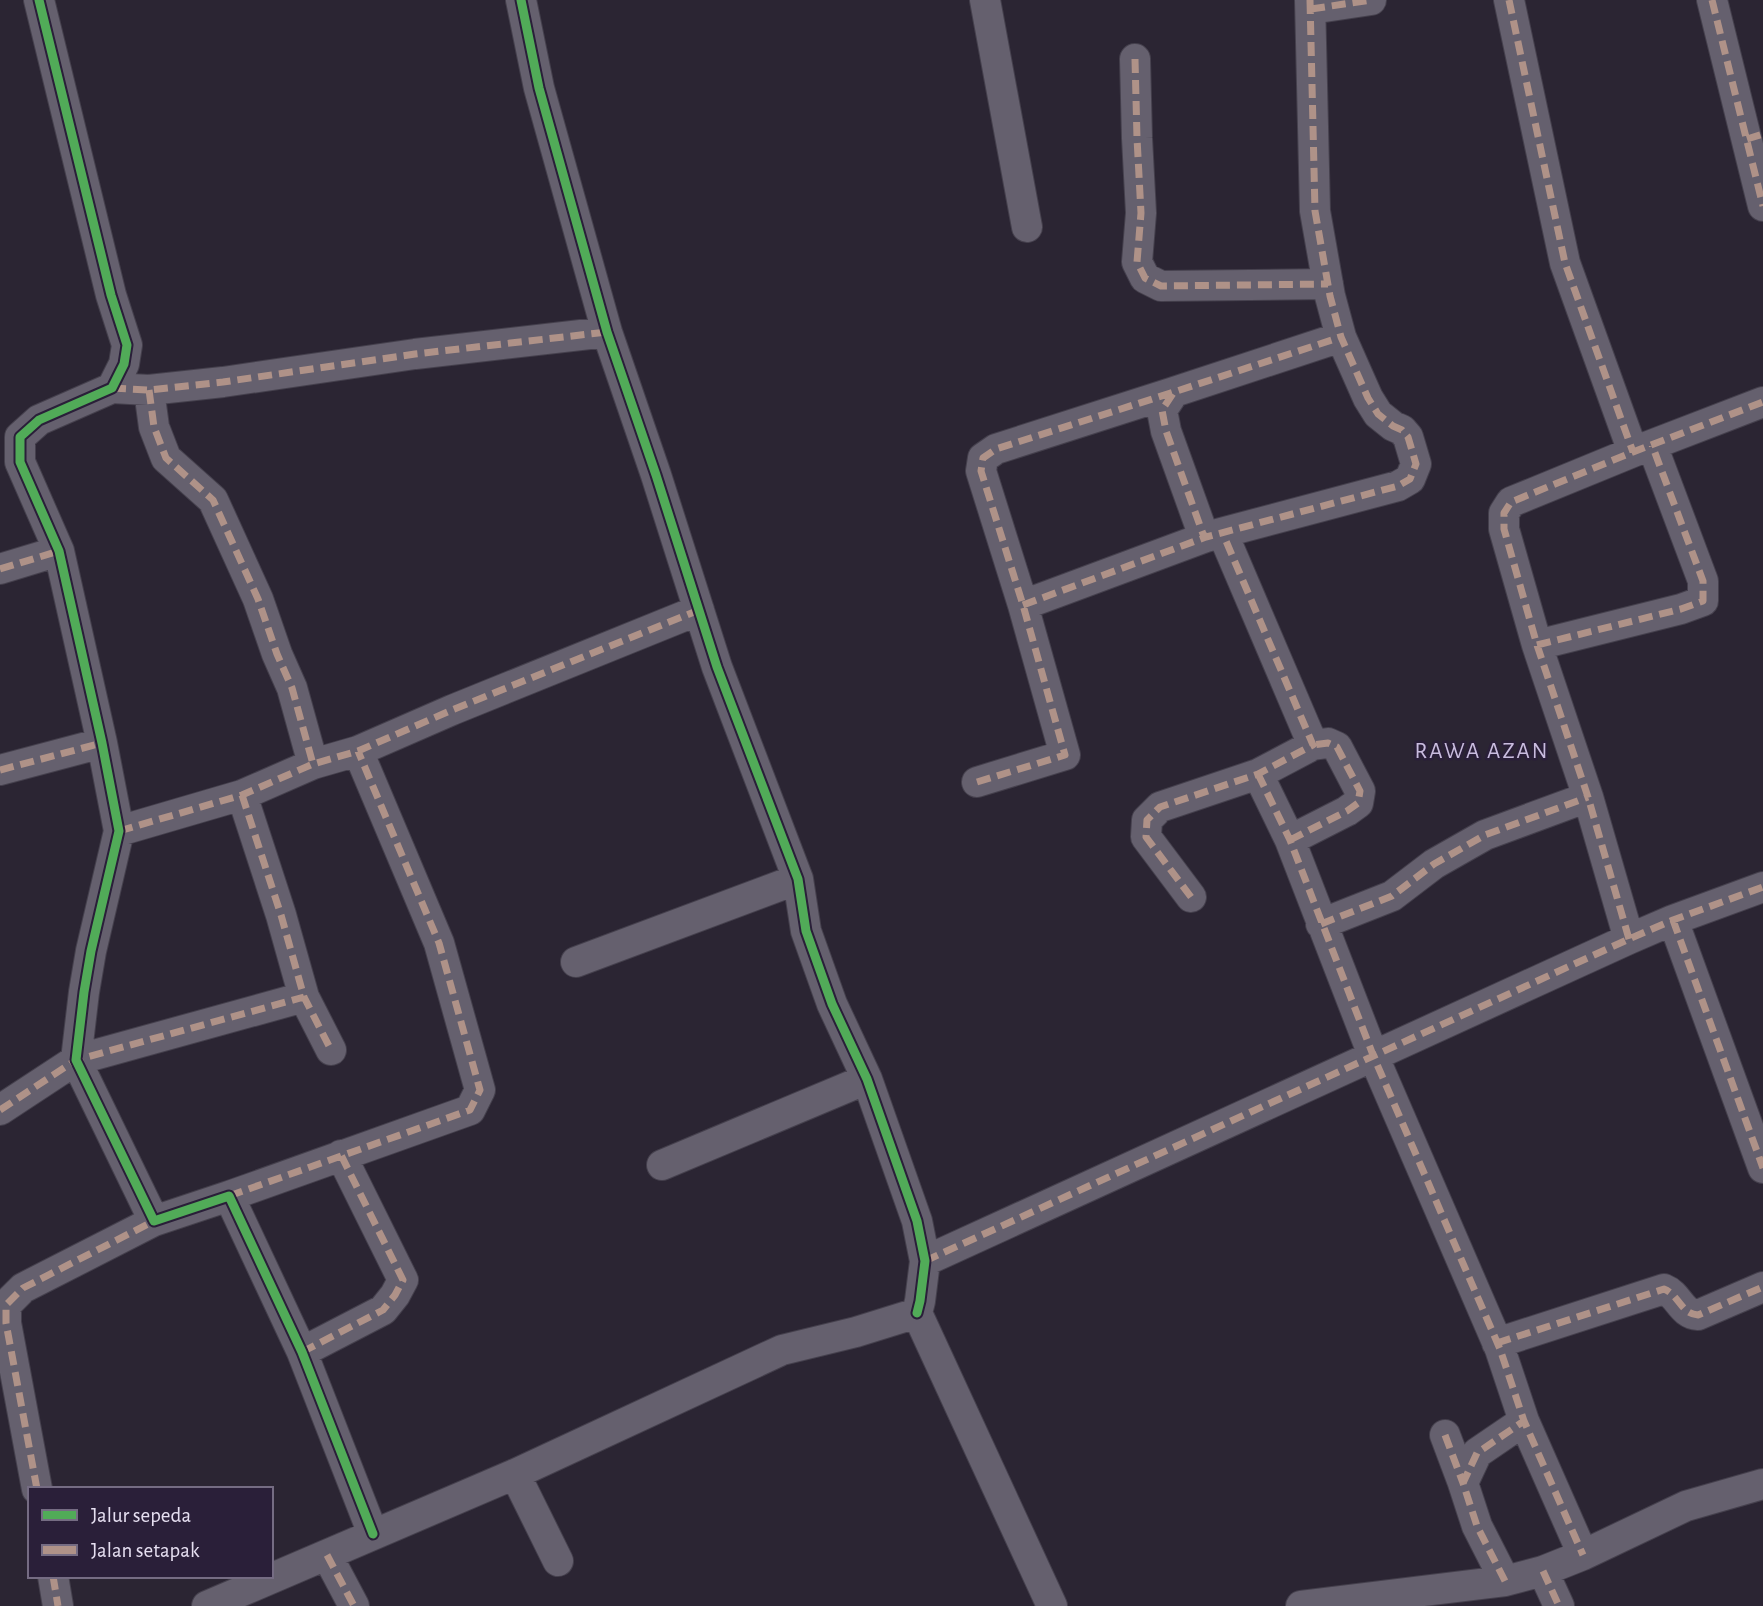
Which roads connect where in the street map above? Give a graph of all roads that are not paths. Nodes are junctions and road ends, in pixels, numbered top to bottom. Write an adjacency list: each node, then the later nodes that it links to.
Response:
1 (39, 0): 15 (street)
2 (521, 0): 13 (street)
3 (985, 0): 11 (street)
4 (1371, 0): 7 (street)
5 (1509, 0): 19 (street)
6 (1712, 0): 9 (street)
7 (1310, 5): 12 (street)
8 (1135, 59): 12 (street)
9 (1755, 137): 10 (street)
10 (1763, 206)
11 (1027, 227)
12 (1328, 284): 14 (street)
13 (607, 332): 16 (street); 24 (street)
14 (1341, 337): 17 (street); 20 (street)
15 (112, 388): 16 (street); 21 (street)
16 (149, 390): 29 (street)
17 (1174, 392): 20 (street); 23 (street)
18 (1763, 402): 19 (street)
19 (1642, 448): 25 (street); 25 (street)
20 (1215, 536): 23 (street); 27 (street)
21 (59, 551): 22 (street); 26 (street)
22 (0, 569)
23 (1023, 606): 32 (street)
24 (699, 610): 28 (street); 37 (street)
25 (1537, 645): 34 (street)
26 (102, 743): 30 (street); 35 (street)
27 (1313, 745): 31 (street); 36 (street)
28 (358, 751): 29 (street); 50 (street)
29 (313, 764): 33 (street)
30 (0, 770)
31 (1258, 774): 36 (street); 39 (street)
32 (977, 782)
33 (242, 795): 35 (street); 44 (street)
34 (1588, 797): 41 (street); 42 (street)
35 (119, 831): 47 (street)
36 (1290, 840): 41 (street)
37 (798, 879): 43 (street); 48 (street)
38 (1763, 887): 40 (street)
39 (1191, 897)
40 (1673, 920): 42 (street); 52 (street)
41 (1321, 923): 46 (street)
42 (1629, 939): 46 (street)
43 (576, 962)
44 (304, 997): 45 (street); 47 (street)
45 (331, 1050)
46 (1373, 1055): 55 (street); 58 (street)
47 (76, 1060): 49 (street); 54 (street)
48 (867, 1079): 51 (street); 55 (street)
49 (0, 1110)
50 (341, 1156): 53 (street); 59 (street)
51 (662, 1165)
52 (1763, 1168)
53 (229, 1196): 54 (street); 59 (street)
54 (154, 1221): 65 (street)
55 (925, 1261): 57 (street)
56 (1763, 1287): 58 (street)
57 (917, 1313): 62 (street); 78 (street)
58 (1497, 1343): 60 (street)
59 (302, 1352): 66 (street)
60 (1524, 1422): 63 (street); 68 (street)
61 (1445, 1435): 63 (street)
62 (515, 1474): 66 (street); 69 (street)
63 (1463, 1483): 74 (street)
64 (1763, 1484): 68 (street)
65 (37, 1487)
66 (373, 1534): 67 (street)
67 (327, 1555): 72 (street); 77 (street)
68 (1583, 1555): 70 (street)
69 (558, 1561)
70 (1543, 1571): 74 (street); 80 (street)
71 (53, 1578): 75 (street)
72 (273, 1578)
73 (273, 1578): 76 (street)
74 (1505, 1581): 79 (street)
75 (58, 1606)
76 (207, 1606)
77 (354, 1606)
78 (1052, 1606)
79 (1301, 1606)
80 (1559, 1606)

